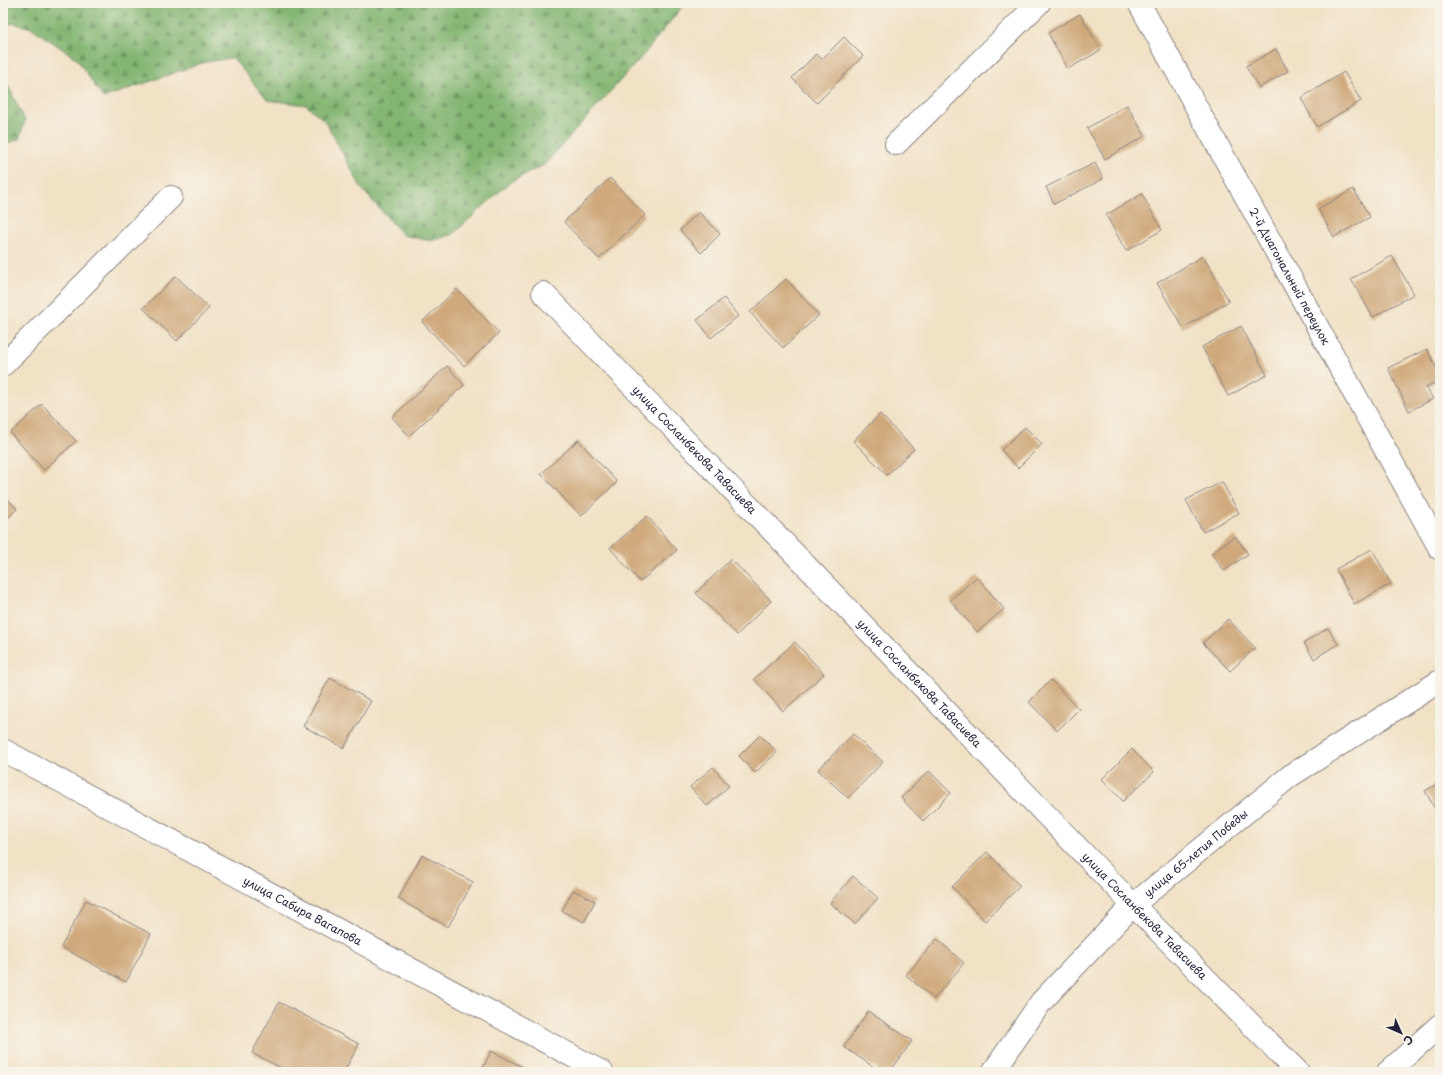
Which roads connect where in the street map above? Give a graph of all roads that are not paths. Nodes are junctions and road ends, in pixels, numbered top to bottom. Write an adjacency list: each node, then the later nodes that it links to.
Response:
1 (1039, 3): 3 (street)
2 (1139, 3): 7 (street, 2-й Диагональный переулок)
3 (896, 144)
4 (171, 197): 6 (street)
5 (543, 293): 10 (street, улица Сосланбекова Тавасиева)
6 (3, 365)
7 (1440, 549)
8 (1440, 681): 10 (street, улица 65-летия Победы)
9 (3, 750): 12 (street, улица Сабира Вагапова)
10 (1133, 905): 13 (street, улица 65-летия Победы); 14 (street, улица Сосланбекова Тавасиева)
11 (1440, 1025): 15 (street)
12 (602, 1072)
13 (993, 1072)
14 (1298, 1072)
15 (1388, 1072)

